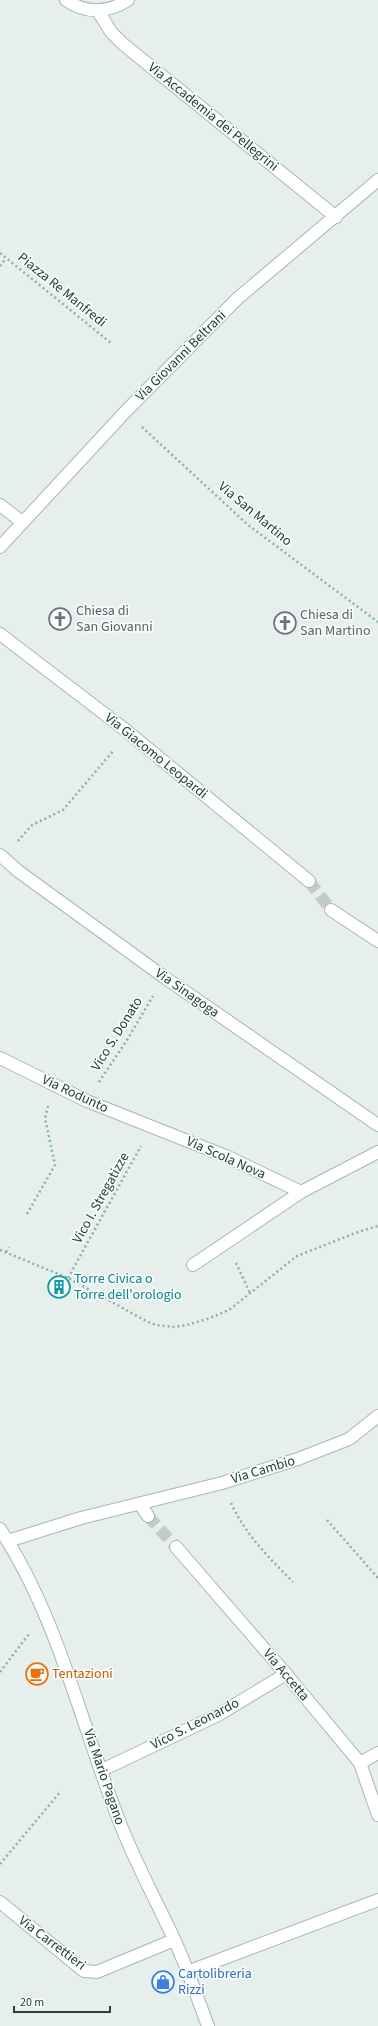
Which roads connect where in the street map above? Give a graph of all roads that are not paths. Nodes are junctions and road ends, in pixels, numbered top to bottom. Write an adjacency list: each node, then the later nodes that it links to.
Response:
1 (66, 0): 3 (street)
2 (128, 0): 3 (street)
3 (98, 11): 5 (street, Via Accademia dei Pellegrini)
4 (378, 180): 5 (street, Via Giovanni Beltrani)
5 (336, 217): 7 (street, Via Giovanni Beltrani)
6 (0, 505): 7 (street)
7 (22, 522): 8 (street, Via Giovanni Beltrani)
8 (0, 547)
9 (0, 634): 11 (street, Via Giacomo Leopardi)
10 (2, 857): 15 (street, Via Sinagoga)
11 (309, 881)
12 (331, 910): 13 (street)
13 (378, 941)
14 (0, 1058): 16 (street, Via Rodunto)
15 (378, 1125)
16 (151, 1128): 18 (street, Via Scola Nova)
17 (378, 1152): 18 (street)
18 (301, 1192): 19 (street)
19 (193, 1265)
20 (378, 1416): 21 (street, Via Cambio)
21 (140, 1504): 22 (street); 24 (street, Via Cambio)
22 (148, 1516)
23 (0, 1529): 24 (street, Via Mario Pagano)
24 (8, 1541): 29 (street, Via Mario Pagano)
25 (176, 1547): 26 (street, Via Accetta)
26 (286, 1674): 28 (street, Via Accetta); 29 (street, Vico S. Leonardo)
27 (378, 1753): 28 (street)
28 (360, 1763): 30 (street, Via Accetta)
29 (102, 1770): 33 (street, Via Mario Pagano)
30 (378, 1815)
31 (378, 1900): 34 (street)
32 (0, 1902): 33 (street, Via Carrettieri)
33 (174, 1940): 34 (street, Via Mario Pagano)
34 (187, 1972): 35 (street, Via Mario Pagano)
35 (208, 2026)

